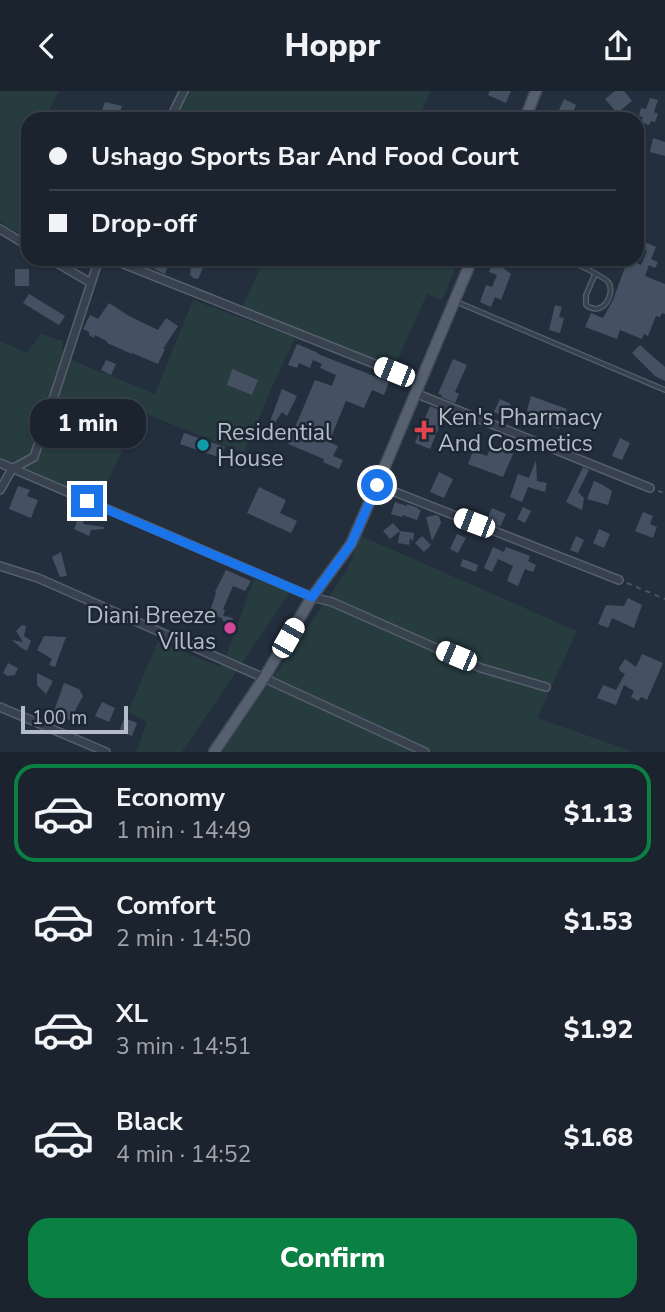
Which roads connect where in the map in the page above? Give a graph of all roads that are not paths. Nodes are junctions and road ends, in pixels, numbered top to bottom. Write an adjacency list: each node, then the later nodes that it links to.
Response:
1 (184, 91): 3 (street)
2 (536, 91): 4 (main road)
3 (174, 112)
4 (528, 112)
5 (0, 229): 6 (street)
6 (21, 242)
7 (62, 266): 13 (street)
8 (96, 266): 13 (street)
9 (128, 266): 15 (street)
10 (468, 266): 14 (main road)
11 (580, 266): 12 (lane)
12 (595, 274): 12 (lane)
13 (90, 283): 19 (street)
14 (454, 300): 15 (main road); 16 (lane)
15 (420, 382): 17 (main road)
16 (665, 390)
17 (415, 393): 20 (main road); 21 (street)
18 (0, 463): 19 (street)
19 (12, 469): 22 (street); 25 (street)
20 (377, 485): 24 (street); 25 (main road)
21 (650, 488)
22 (0, 490)
23 (0, 566): 26 (street)
24 (619, 580)
25 (312, 597): 26 (main road); 27 (street)
26 (264, 678): 30 (main road); 31 (street)
27 (546, 687)
28 (0, 706): 29 (street)
29 (106, 752)
30 (214, 752)
31 (425, 752)

